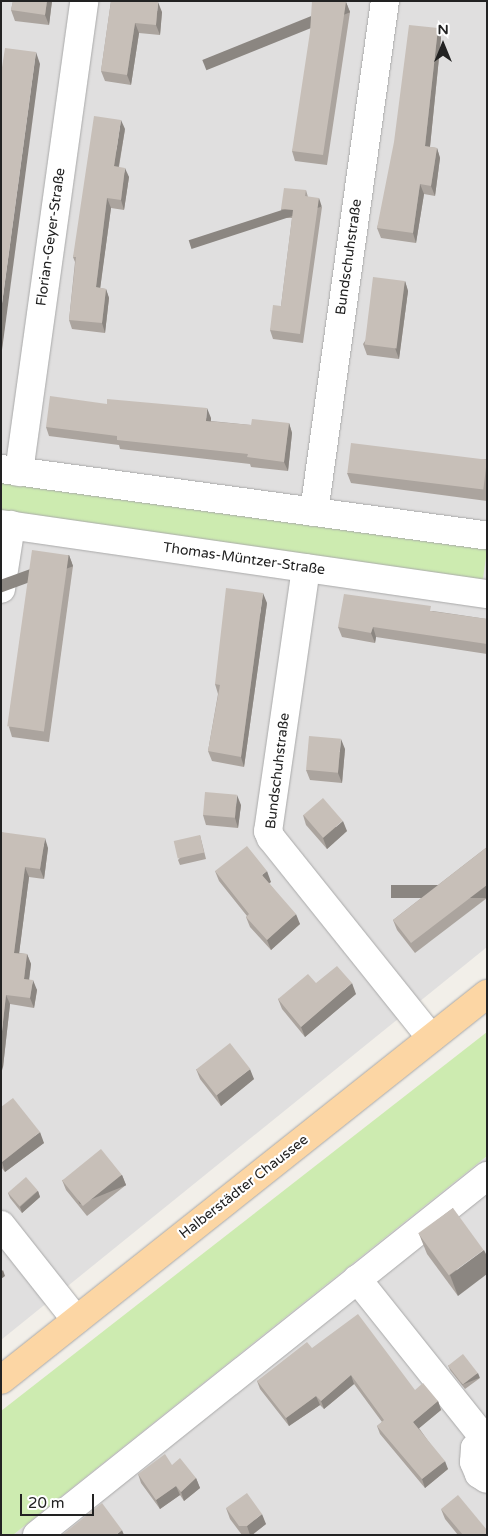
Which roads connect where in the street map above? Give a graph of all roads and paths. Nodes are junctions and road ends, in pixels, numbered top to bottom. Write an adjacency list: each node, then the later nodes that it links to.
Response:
1 (84, 1): 3 (street, Florian-Geyer-Straße)
2 (385, 1): 4 (street, Bundschuhstraße)
3 (10, 471): 4 (street)
4 (314, 512): 6 (street)
5 (6, 524): 7 (street, Thomas-Müntzer-Straße); 8 (street)
6 (487, 536)
7 (306, 568): 9 (street, Thomas-Müntzer-Straße); 11 (street, Bundschuhstraße)
8 (1, 589)
9 (487, 594)
10 (487, 994): 11 (main road, Halberstädter Chaussee)
11 (431, 1038): 15 (main road, Halberstädter Chaussee)
12 (487, 1176): 14 (street)
13 (1, 1225): 15 (street)
14 (357, 1279): 17 (street); 19 (street)
15 (76, 1320): 16 (main road, Halberstädter Chaussee)
16 (1, 1380)
17 (485, 1437): 18 (street)
18 (487, 1479)
19 (37, 1535)

